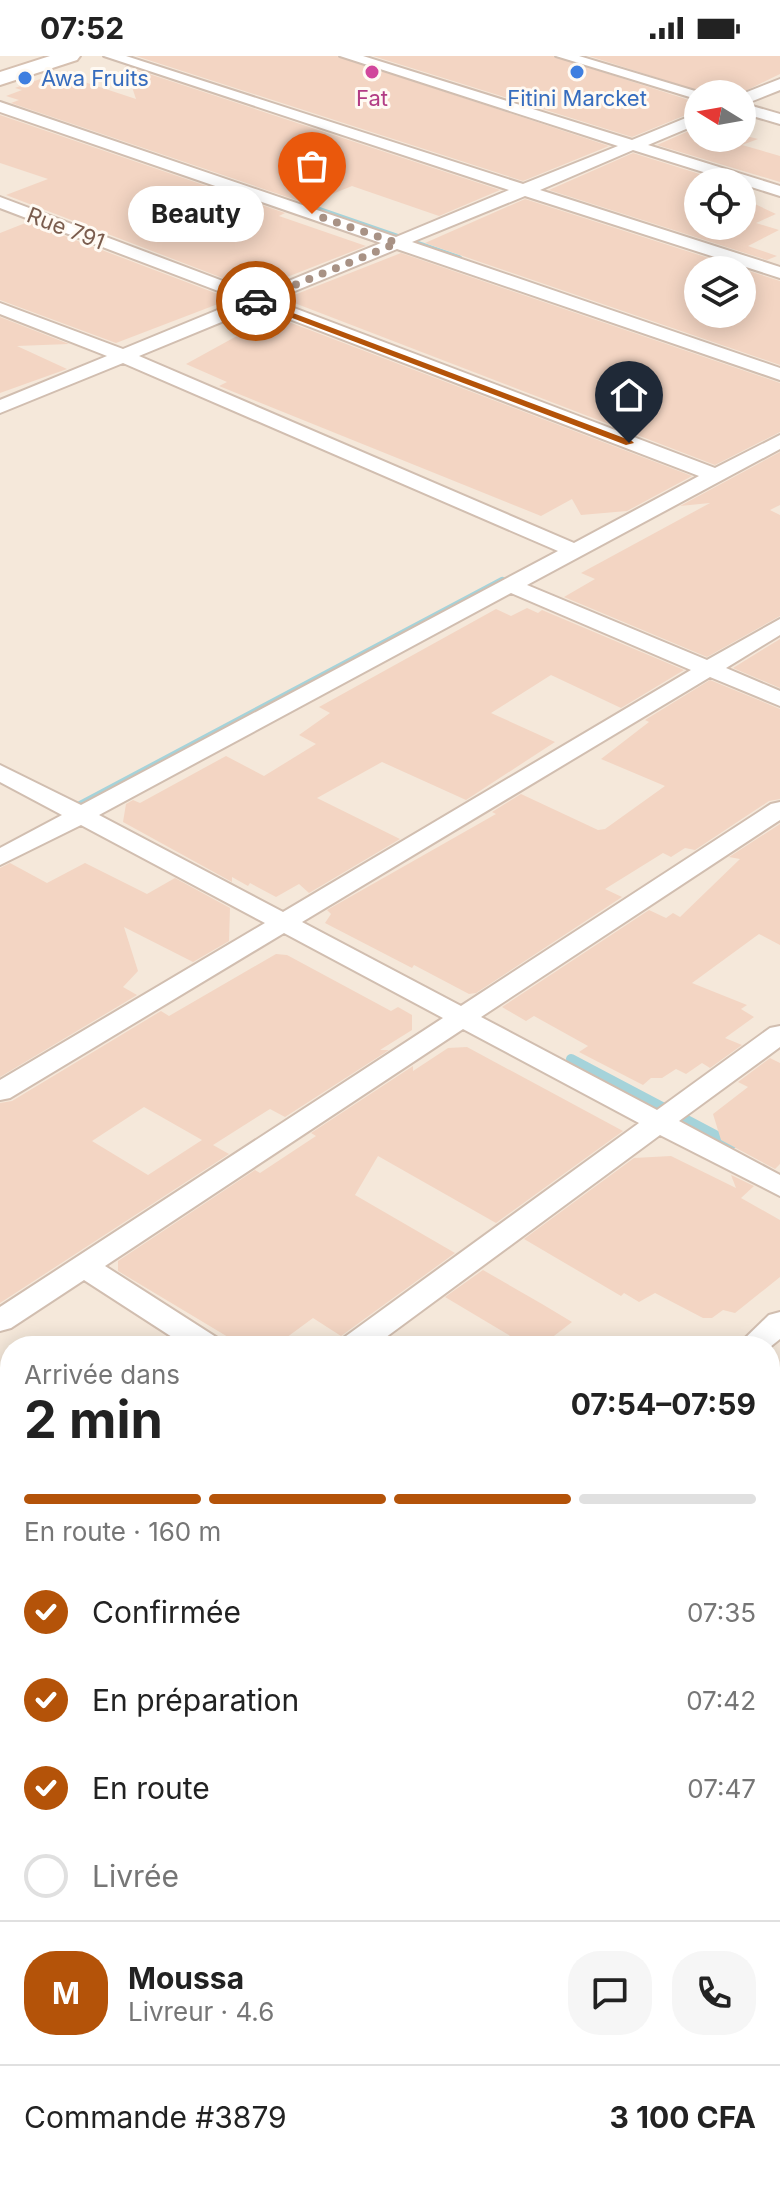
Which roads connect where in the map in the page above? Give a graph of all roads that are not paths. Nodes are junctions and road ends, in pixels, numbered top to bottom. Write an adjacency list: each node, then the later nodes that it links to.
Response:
1 (70, 56): 5 (street)
2 (111, 56): 14 (street)
3 (347, 56): 13 (street)
4 (563, 56): 7 (street)
5 (0, 79)
6 (780, 84): 8 (street)
7 (684, 91)
8 (756, 94)
9 (0, 107): 17 (street)
10 (756, 112): 11 (street)
11 (780, 119)
12 (684, 124): 13 (street)
13 (632, 145): 14 (street); 15 (street)
14 (524, 190): 17 (street); 18 (street)
15 (780, 191)
16 (0, 202): 19 (street, Rue 791)
17 (397, 243): 19 (street); 22 (street)
18 (780, 273)
19 (256, 301): 21 (street); 25 (street, Rue 791)
20 (0, 308): 21 (street)
21 (123, 356): 23 (street); 26 (street)
22 (780, 374)
23 (0, 407)
24 (780, 441): 25 (street)
25 (715, 475): 26 (street)
26 (575, 551): 27 (street)
27 (510, 585): 29 (street); 33 (street)
28 (780, 626): 29 (street)
29 (709, 669): 30 (street); 35 (street)
30 (780, 699)
31 (0, 772): 33 (street)
32 (780, 809): 36 (street)
33 (81, 815): 34 (street); 35 (street)
34 (0, 858)
35 (284, 923): 36 (street); 38 (street)
36 (462, 1018): 39 (street); 41 (street)
37 (780, 1034): 39 (street)
38 (0, 1092)
39 (658, 1123): 40 (street); 45 (street)
40 (780, 1187)
41 (84, 1266): 42 (street); 44 (street)
42 (0, 1321)
43 (780, 1322): 46 (street)
44 (192, 1336)
45 (367, 1336)
46 (764, 1336)

